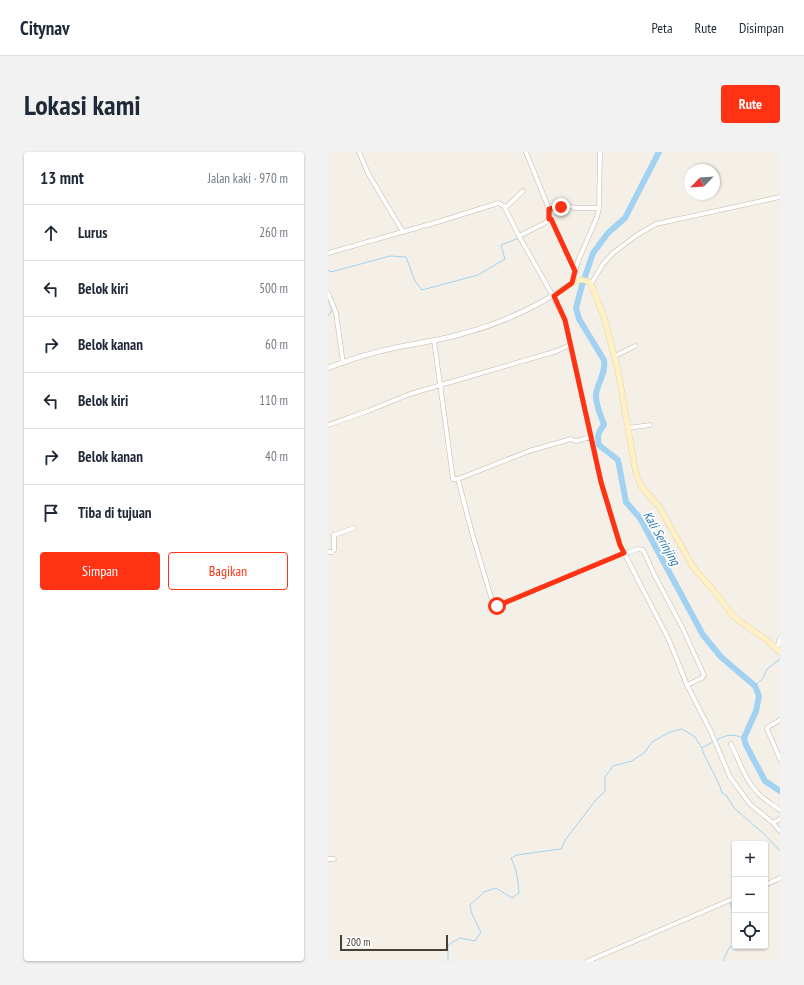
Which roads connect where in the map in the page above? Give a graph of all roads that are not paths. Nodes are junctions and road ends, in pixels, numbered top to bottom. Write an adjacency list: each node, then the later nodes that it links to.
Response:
1 (359, 152): 10 (street)
2 (526, 152): 8 (street)
3 (600, 152): 7 (street)
4 (523, 191): 6 (street)
5 (780, 197): 14 (street)
6 (505, 208): 10 (street); 11 (street)
7 (599, 208): 8 (street); 13 (street)
8 (549, 209): 9 (street)
9 (550, 219): 11 (street); 13 (street)
10 (403, 232): 12 (street)
11 (519, 237): 17 (street)
12 (328, 254)
13 (575, 271): 15 (street)
14 (586, 282): 15 (main road); 21 (main road)
15 (572, 283): 17 (street)
16 (328, 292): 22 (street)
17 (554, 296): 18 (street); 19 (street)
18 (434, 340): 22 (street); 24 (street)
19 (570, 345): 24 (street); 28 (street)
20 (635, 346): 21 (street)
21 (615, 356): 27 (main road)
22 (342, 363): 23 (street)
23 (328, 368)
24 (441, 385): 25 (street); 29 (street)
25 (328, 425)
26 (650, 425): 27 (street)
27 (628, 428): 34 (main road)
28 (591, 437): 29 (street); 32 (street)
29 (458, 479): 32 (street)
30 (354, 528): 31 (street)
31 (328, 552)
32 (624, 553): 35 (street); 35 (street)
33 (780, 639): 34 (street)
34 (778, 650)
35 (687, 685): 41 (street)
36 (780, 720): 38 (street)
37 (731, 744): 39 (street)
38 (780, 758)
39 (780, 810)
40 (780, 819): 41 (street)
41 (773, 823): 42 (street)
42 (780, 831)
43 (328, 859): 44 (street)
44 (334, 859)
45 (780, 878): 46 (street)
46 (768, 884)
47 (732, 899): 48 (street)
48 (588, 961)

